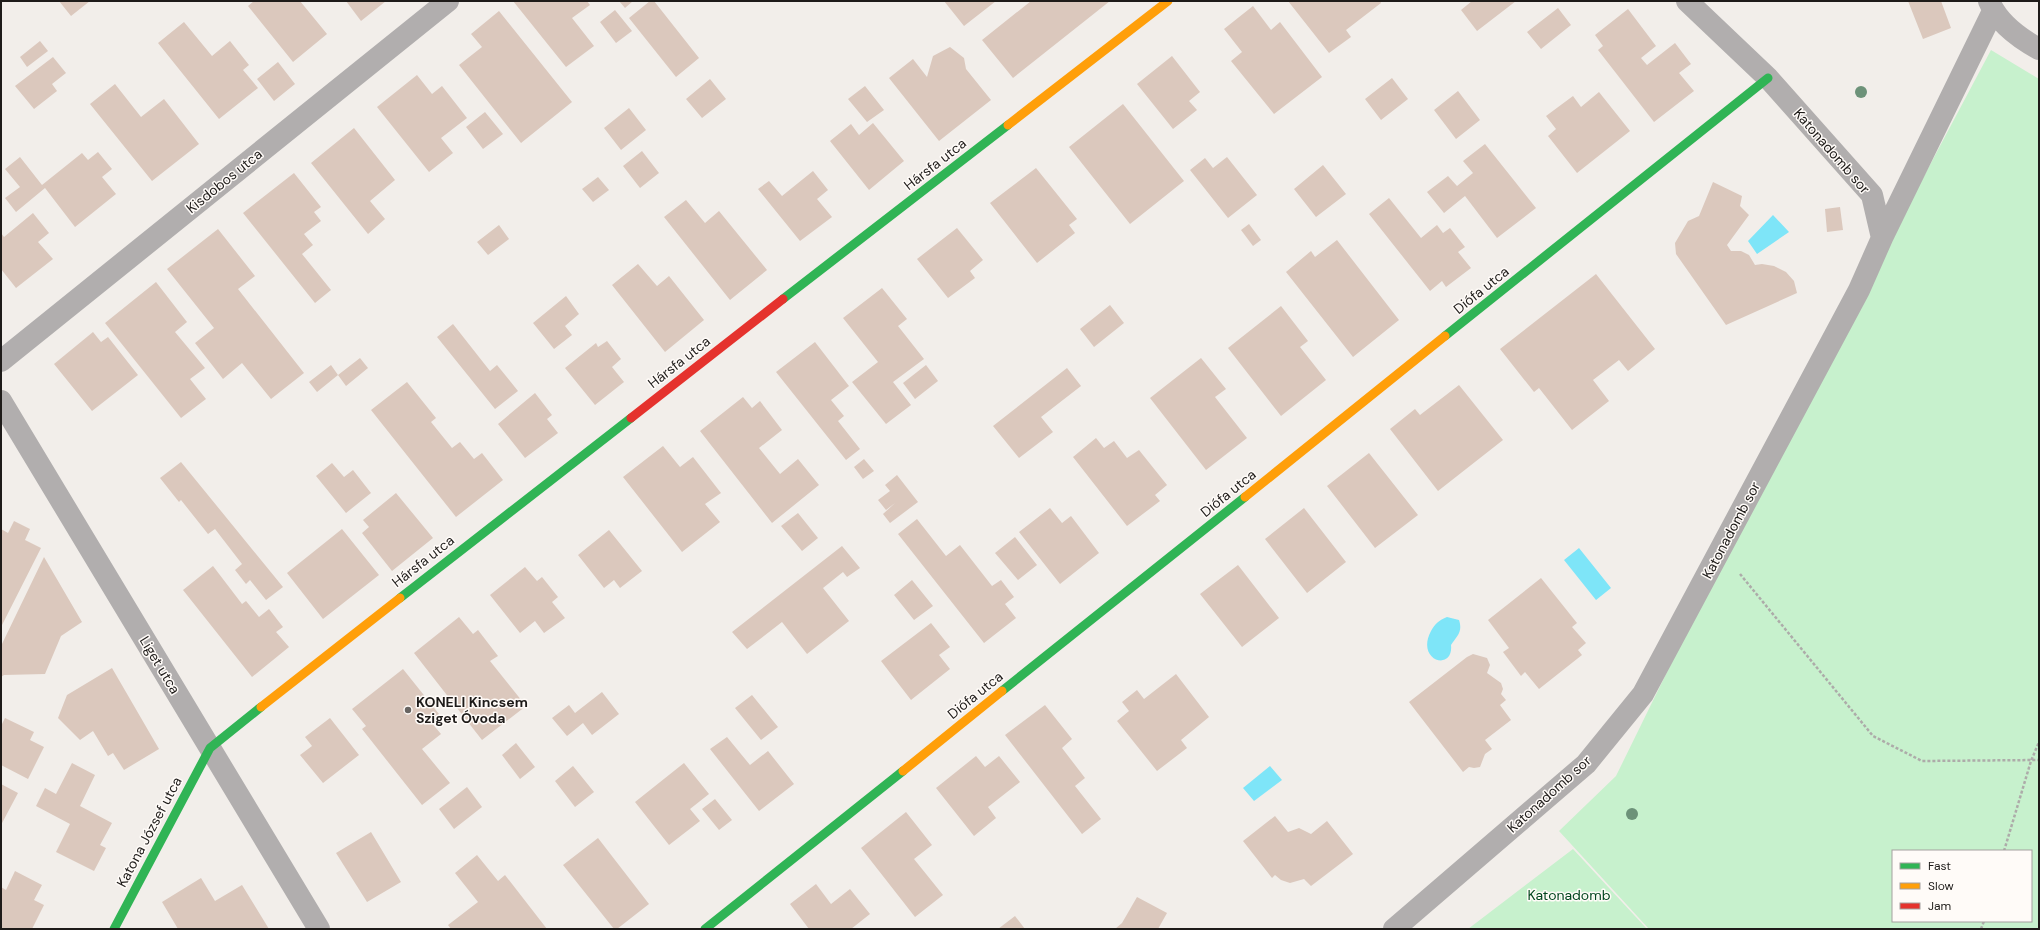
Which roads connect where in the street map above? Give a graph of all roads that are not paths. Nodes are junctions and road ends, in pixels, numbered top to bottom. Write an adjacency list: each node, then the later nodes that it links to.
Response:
1 (448, 1): 10 (street, Kisdobos utca)
2 (1168, 1): 12 (street, Hársfa utca)
3 (1687, 1): 6 (street, Katonadomb sor)
4 (1991, 6): 5 (street); 7 (street)
5 (2039, 49)
6 (1768, 78): 8 (street, Katonadomb sor); 15 (street, Diófa utca)
7 (1904, 192): 8 (street); 9 (street)
8 (1872, 195): 9 (street, Katonadomb sor)
9 (1882, 238): 16 (street, Katonadomb sor)
10 (1, 361)
11 (1, 401): 12 (street, Liget utca)
12 (210, 748): 13 (street, Katona József utca); 14 (street, Liget utca)
13 (114, 929)
14 (319, 929)
15 (705, 929)
16 (1394, 929)

